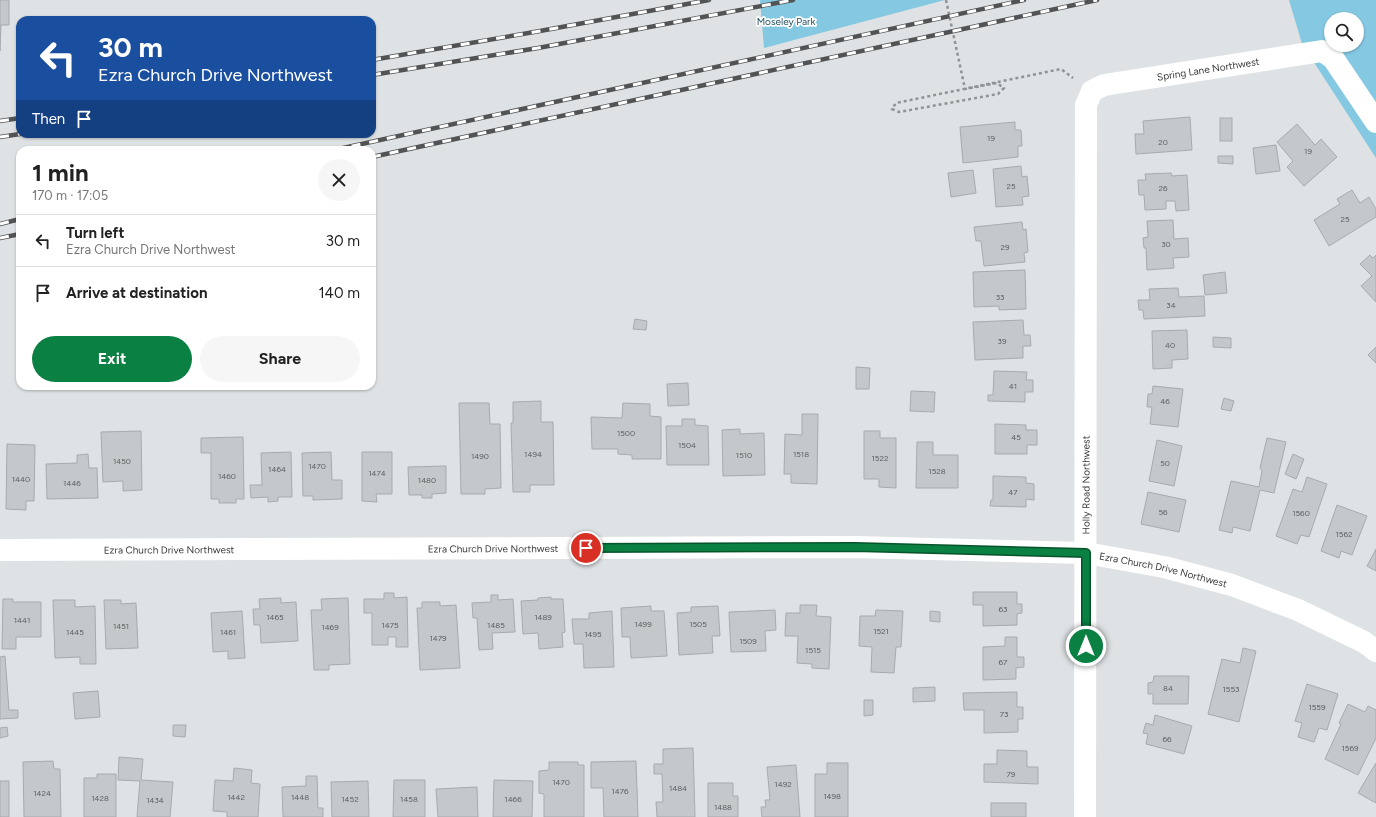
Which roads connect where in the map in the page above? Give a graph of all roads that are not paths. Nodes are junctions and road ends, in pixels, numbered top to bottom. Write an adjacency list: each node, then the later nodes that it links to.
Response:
1 (1376, 122): 2 (street, Spring Lane Northwest)
2 (1086, 177): 4 (street, Holly Road Northwest)
3 (0, 550): 4 (street, Ezra Church Drive Northwest)
4 (1086, 553): 5 (street, Ezra Church Drive Northwest); 6 (street, Holly Road Northwest)
5 (1376, 651)
6 (1085, 817)

